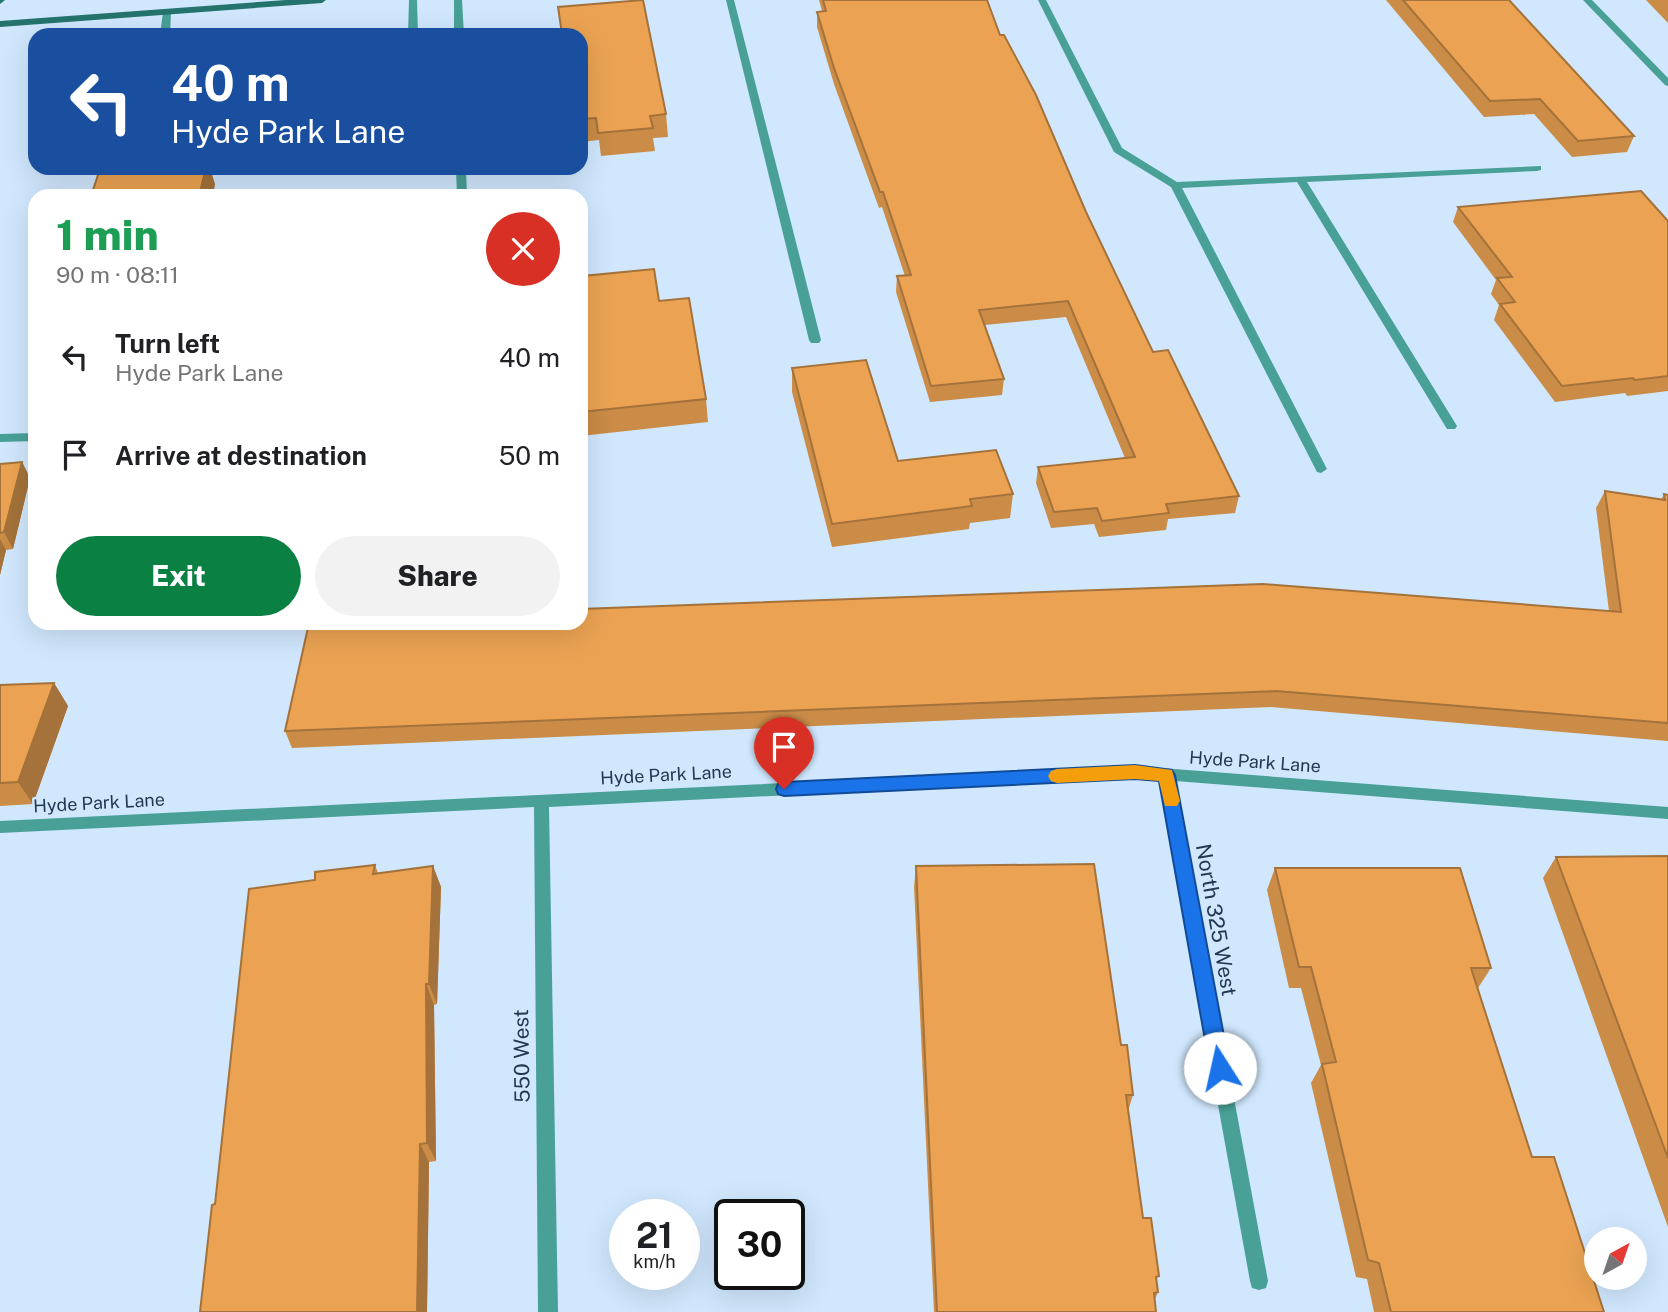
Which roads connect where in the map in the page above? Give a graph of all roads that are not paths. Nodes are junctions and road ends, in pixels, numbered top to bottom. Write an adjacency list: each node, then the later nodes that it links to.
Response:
1 (322, 0): 7 (street)
2 (413, 0): 10 (street)
3 (458, 0): 11 (street)
4 (730, 0): 16 (street)
5 (1042, 0): 15 (street)
6 (1587, 0): 12 (street)
7 (167, 12): 8 (street); 9 (street)
8 (0, 24)
9 (166, 28)
10 (413, 28)
11 (458, 28)
12 (1668, 83)
13 (1537, 168): 14 (street)
14 (1301, 181): 15 (street); 17 (street)
15 (1175, 185): 20 (street)
16 (816, 340)
17 (1451, 426)
18 (28, 437): 19 (street)
19 (0, 438)
20 (1321, 469)
21 (1166, 775): 22 (street, Hyde Park Lane); 23 (street, Hyde Park Lane); 25 (street, North 325 West)
22 (541, 800): 24 (street, Hyde Park Lane); 26 (street, 550 West)
23 (1668, 813)
24 (0, 827)
25 (1259, 1281)
26 (548, 1312)

